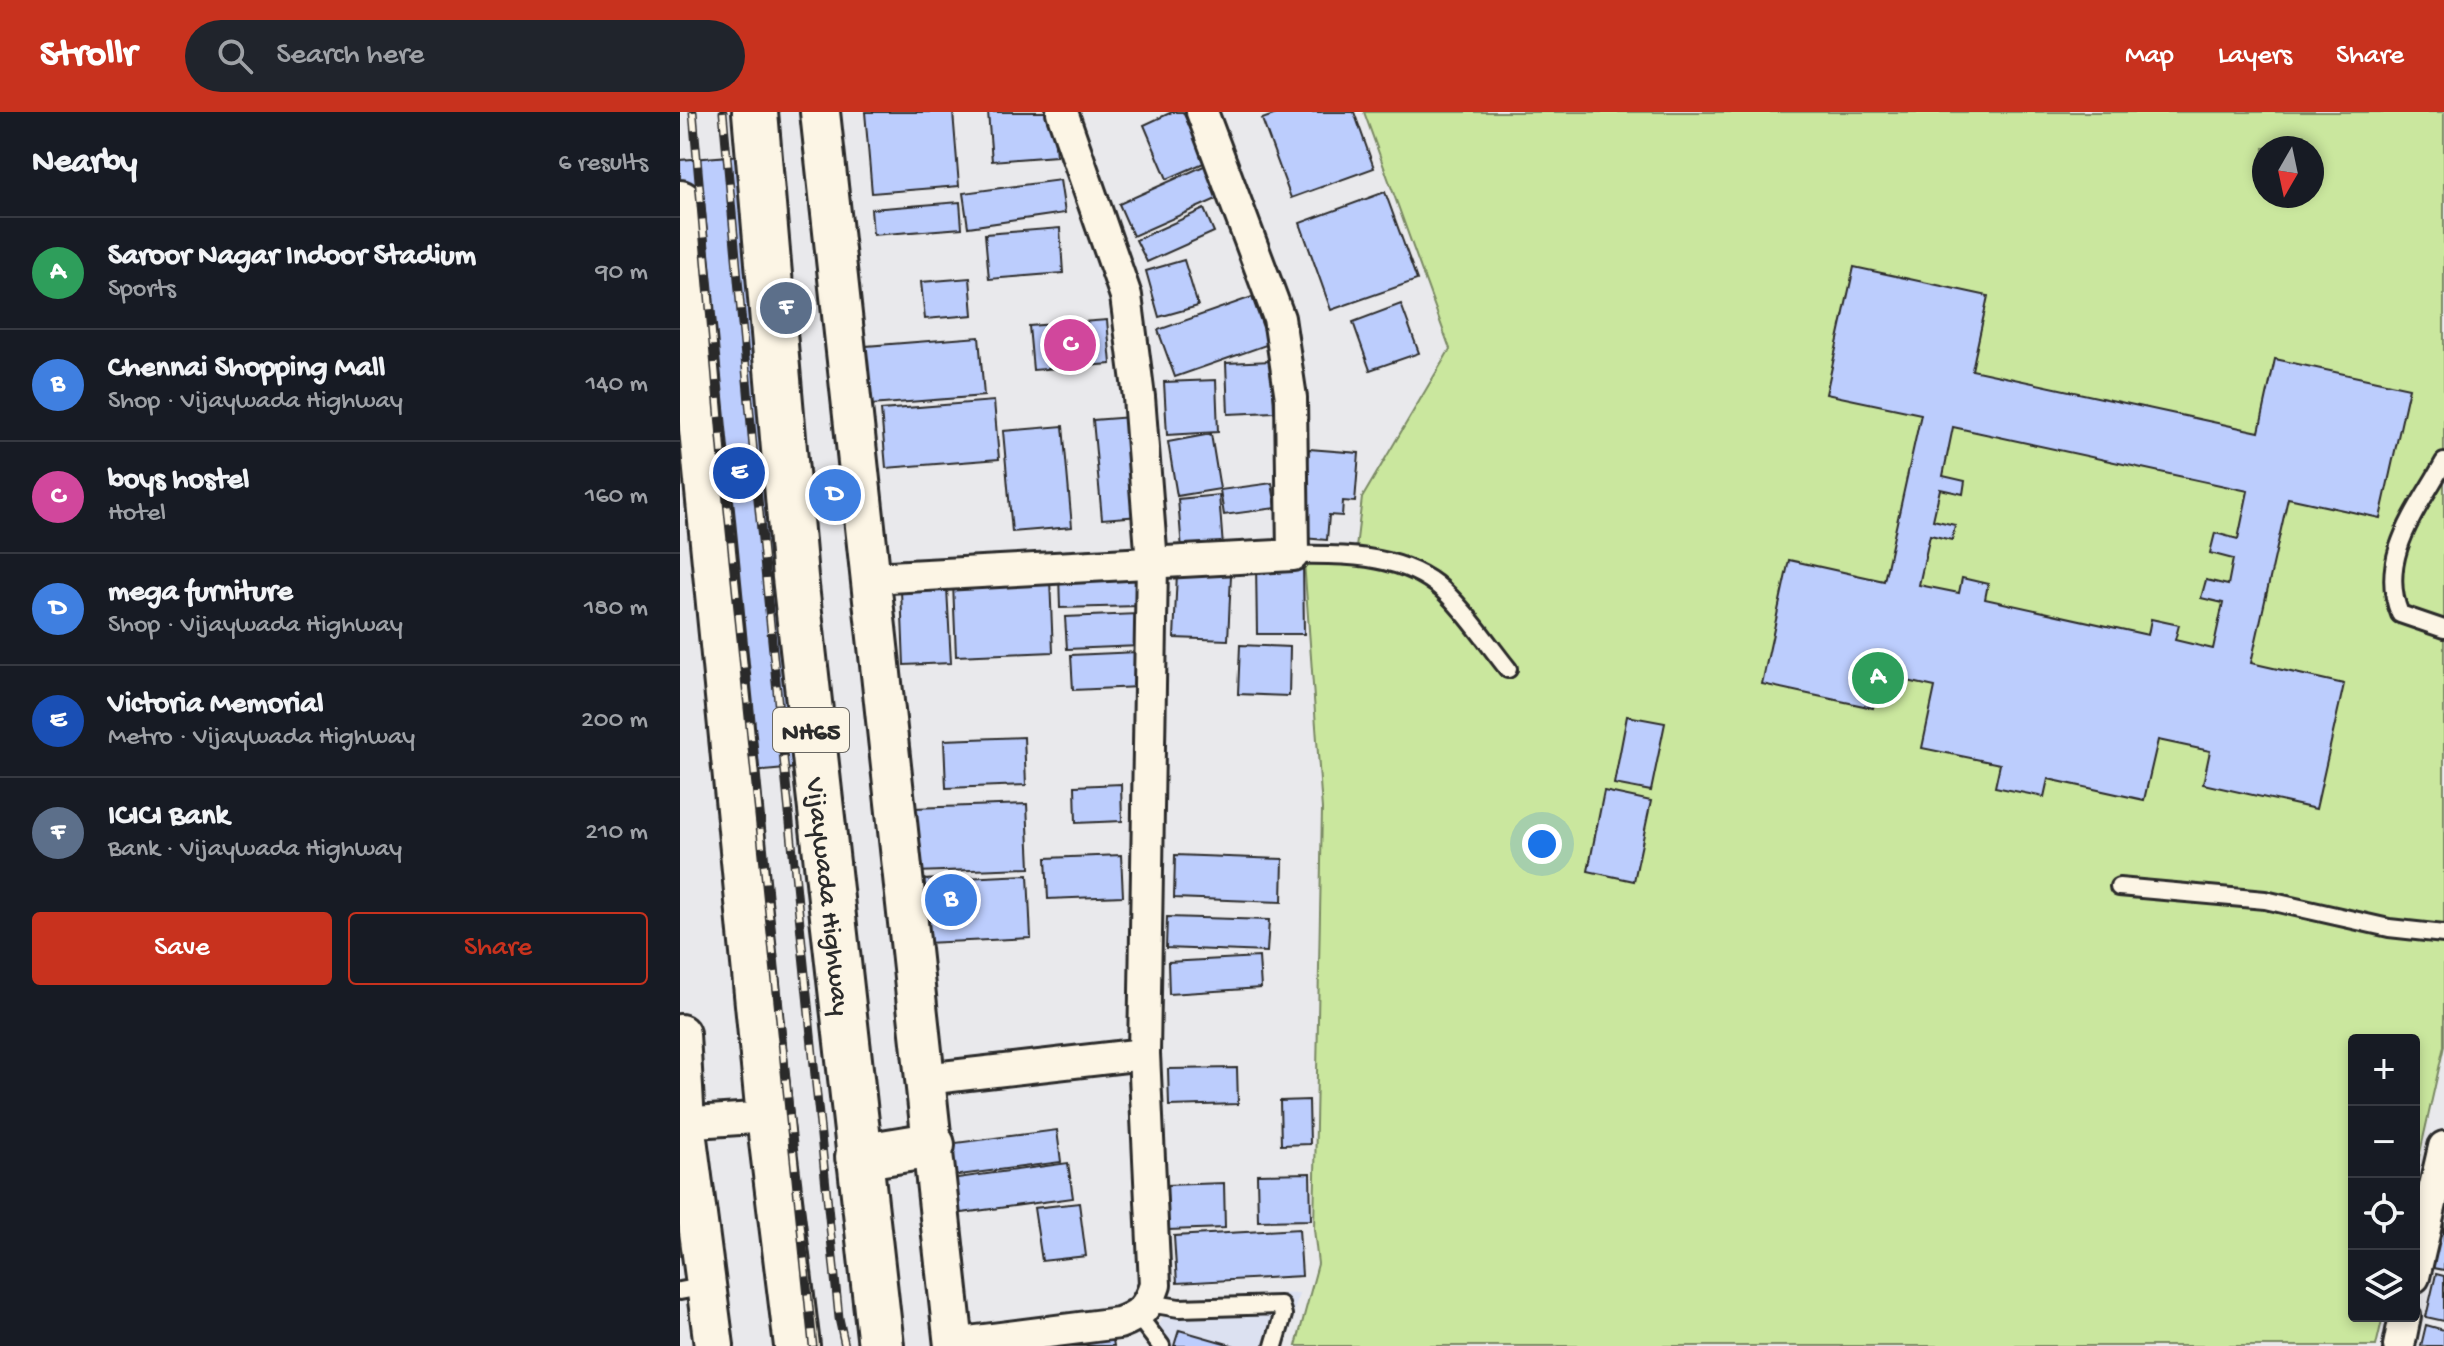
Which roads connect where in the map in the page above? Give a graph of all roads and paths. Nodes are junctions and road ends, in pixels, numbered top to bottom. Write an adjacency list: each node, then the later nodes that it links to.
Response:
1 (755, 112): 21 (highway, Vijaywada Highway / NH65)
2 (820, 112): 9 (street)
3 (1062, 112): 8 (street)
4 (1202, 112): 7 (street)
5 (680, 203): 17 (highway, NH65)
6 (2444, 462): 10 (lane)
7 (1293, 555): 8 (street); 11 (lane)
8 (1152, 563): 9 (street); 15 (street)
9 (871, 578): 16 (street)
10 (2444, 629)
11 (1508, 669)
12 (2119, 887): 13 (lane)
13 (2444, 934)
14 (680, 1034): 18 (street)
15 (1144, 1054): 16 (street); 24 (street)
16 (925, 1079): 19 (street)
17 (769, 1117): 18 (street); 28 (highway, NH65)
18 (683, 1123): 23 (street)
19 (932, 1145): 21 (highway); 26 (street)
20 (2444, 1147): 22 (street)
21 (858, 1157): 29 (highway, Vijaywada Highway / NH65)
22 (2420, 1251)
23 (693, 1288): 27 (street)
24 (1144, 1309): 26 (street); 30 (lane); 31 (lane)
25 (2404, 1322): 32 (street)
26 (953, 1345)
27 (714, 1346)
28 (797, 1346)
29 (881, 1346)
30 (1161, 1346)
31 (1274, 1346)
32 (2399, 1346)

